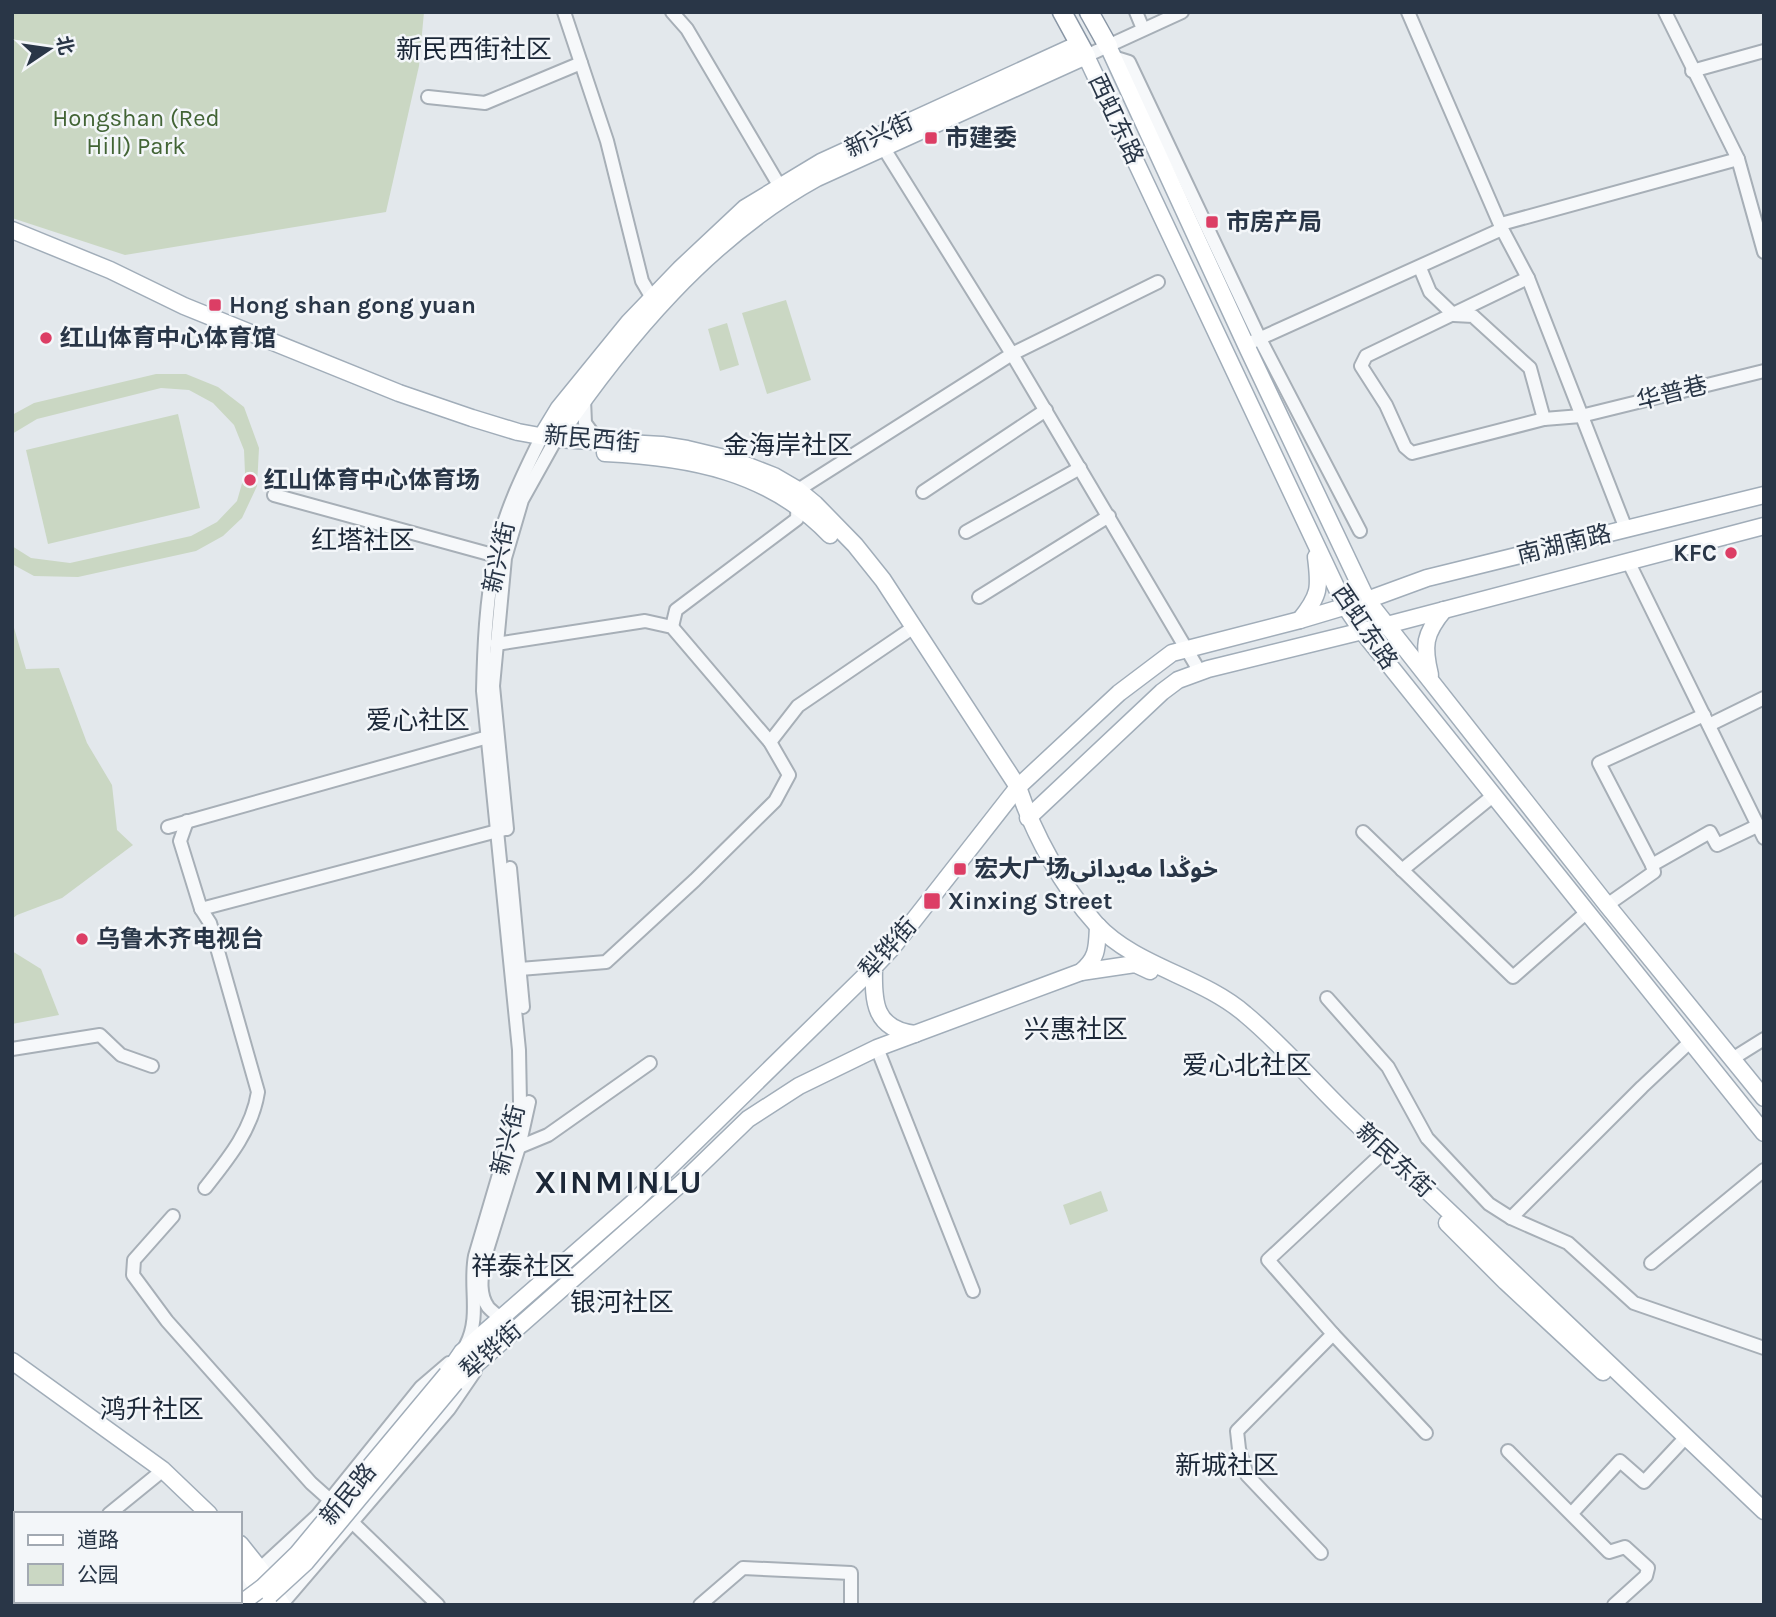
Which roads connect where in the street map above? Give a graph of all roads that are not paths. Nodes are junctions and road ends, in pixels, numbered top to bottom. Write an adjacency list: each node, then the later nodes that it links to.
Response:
1 (564, 12): 13 (street)
2 (672, 12): 18 (street)
3 (1062, 12): 11 (highway, 西虹东路)
4 (1089, 12): 10 (highway, 西虹东路)
5 (1166, 12): 9 (street)
6 (1182, 12): 10 (street)
7 (1408, 12): 19 (street)
8 (1665, 12): 14 (street)
9 (1138, 18): 10 (street)
10 (1108, 47): 11 (street); 28 (main road, 西虹东路)
11 (1083, 50): 16 (main road, 新兴街); 18 (main road, 新兴街); 47 (main road, 西虹东路)
12 (1764, 51): 14 (street)
13 (580, 63): 15 (street); 26 (street)
14 (1692, 71): 17 (street)
15 (428, 97)
16 (883, 147): 29 (street); 31 (main road, 新兴街)
17 (1738, 159): 19 (street); 22 (street)
18 (779, 185): 26 (main road, 新兴街)
19 (1501, 227): 23 (street); 24 (street)
20 (12, 230): 35 (main road, 新民西街)
21 (12, 240): 35 (main road, 新民西街)
22 (1764, 252)
23 (1420, 268): 27 (street); 28 (street)
24 (1528, 278): 27 (street); 33 (street)
25 (1158, 282): 29 (street)
26 (652, 298): 35 (main road, 新兴街)
27 (1454, 315): 34 (street); 34 (street, 华普巷)
28 (1253, 342): 45 (street); 51 (main road, 西虹东路)
29 (1012, 354): 32 (street); 41 (street)
30 (1764, 371): 33 (street, 华普巷)
31 (584, 399): 35 (main road, 新兴街); 36 (street)
32 (1045, 410): 37 (street); 38 (street)
33 (1581, 416): 34 (street, 华普巷); 44 (street)
34 (1544, 419)
35 (547, 442): 36 (main road, 新民西街); 41 (main road, 新民西街); 48 (street, 新兴街)
36 (599, 442): 41 (main road, 新民西街)
37 (1080, 468): 42 (street); 46 (street)
38 (923, 492)
39 (274, 495): 48 (street)
40 (1764, 495): 44 (main road, 南湖南路)
41 (798, 498): 56 (street); 57 (main road, 新民西街)
42 (1109, 516): 50 (street); 60 (street)
43 (1764, 526): 49 (main road, 南湖南路)
44 (1626, 529): 51 (main road, 南湖南路)
45 (1360, 531)
46 (966, 532)
47 (1314, 541): 52 (main road, 西虹东路); 54 (main road)
48 (500, 557): 59 (street, 新兴街); 65 (street, 新兴街)
49 (1629, 563): 53 (main road, 南湖南路); 64 (street)
50 (979, 597)
51 (1367, 600): 52 (main road, 犁铧街); 55 (main road, 西虹东路)
52 (1345, 606): 54 (main road, 犁铧街); 58 (main road, 西虹东路)
53 (1444, 610): 55 (main road, 南湖南路); 62 (main road)
54 (1300, 620): 60 (main road, 犁铧街)
55 (1387, 625): 58 (main road); 62 (main road, 西虹东路)
56 (673, 627): 59 (street); 66 (street)
57 (910, 630): 66 (street); 67 (main road, 新民西街)
58 (1362, 631): 61 (main road); 68 (main road, 西虹东路)
59 (496, 644): 65 (street, 新兴街)
60 (1188, 648): 61 (street); 67 (main road, 犁铧街)
61 (1200, 672): 69 (main road)
62 (1432, 681): 78 (main road, 西虹东路)
63 (1764, 698): 64 (street)
64 (1706, 720): 71 (street); 76 (street)
65 (493, 735): 70 (street); 73 (street, 新兴街)
66 (770, 742): 83 (street)
67 (1014, 792): 69 (main road, 新民西街); 82 (main road, 犁铧街)
68 (1494, 795): 77 (street); 80 (main road, 西虹东路)
69 (1028, 818): 81 (main road, 新民东街)
70 (187, 821): 72 (street); 79 (street)
71 (1757, 826): 75 (street); 76 (street)
72 (168, 827)
73 (502, 829): 79 (street); 83 (street, 新兴街); 108 (street, 新兴街)
74 (1363, 832): 77 (street)
75 (1764, 838)
76 (1652, 865): 78 (street)
77 (1402, 870): 80 (street)
78 (1607, 905): 91 (main road, 西虹东路)
79 (201, 909): 99 (street)
80 (1587, 912): 88 (main road, 西虹东路)
81 (1098, 926): 84 (main road); 97 (main road, 新民东街)
82 (874, 967): 86 (main road); 104 (main road, 犁铧街)
83 (520, 970): 96 (street, 新兴街)
84 (1081, 972): 86 (main road, 犁铧街); 97 (main road, 新民东街)
85 (1327, 998): 101 (street)
86 (915, 1034): 89 (main road, 犁铧街)
87 (1764, 1040): 91 (street)
88 (1692, 1041): 95 (main road, 西虹东路); 101 (street)
89 (877, 1048): 103 (street); 105 (main road, 犁铧街)
90 (12, 1049): 93 (street)
91 (1732, 1059): 94 (main road, 西虹东路)
92 (650, 1063): 96 (street)
93 (152, 1066)
94 (1764, 1098)
95 (1764, 1133)
96 (519, 1147): 104 (street, 新兴街)
97 (1383, 1153): 106 (street); 114 (main road, 新民东街)
98 (1764, 1170): 102 (street)
99 (205, 1188)
100 (173, 1216): 117 (street)
101 (1511, 1218): 107 (street)
102 (1651, 1263)
103 (973, 1291)
104 (501, 1317): 105 (street, 新兴街); 108 (main road, 犁铧街)
105 (514, 1331): 109 (main road, 犁铧街)
106 (1333, 1334): 113 (street); 126 (street)
107 (1764, 1348)
108 (462, 1352): 112 (main road, 犁铧街); 117 (street)
109 (486, 1355): 112 (main road, 犁铧街); 124 (street)
110 (12, 1361): 121 (main road)
111 (12, 1373): 116 (main road)
112 (451, 1379): 128 (main road, 新民路, bridge); 130 (main road, 新民路, bridge)
113 (1426, 1433)
114 (1684, 1441): 118 (main road, 新民东街); 122 (street); 123 (main road, 新民东街)
115 (1508, 1451): 122 (street)
116 (157, 1475): 119 (street); 120 (main road)
117 (330, 1500): 127 (street)
118 (1764, 1511)
119 (111, 1512)
120 (194, 1512)
121 (207, 1512)
122 (1572, 1513): 135 (street)
123 (1764, 1520)
124 (352, 1522): 129 (street); 132 (street)
125 (242, 1551): 127 (main road)
126 (1321, 1553)
127 (250, 1577): 129 (main road); 131 (main road)
128 (242, 1603)
129 (281, 1604)
130 (257, 1605)
131 (268, 1605)
132 (438, 1605)
133 (700, 1605): 134 (street)
134 (851, 1605)
135 (1614, 1605)

